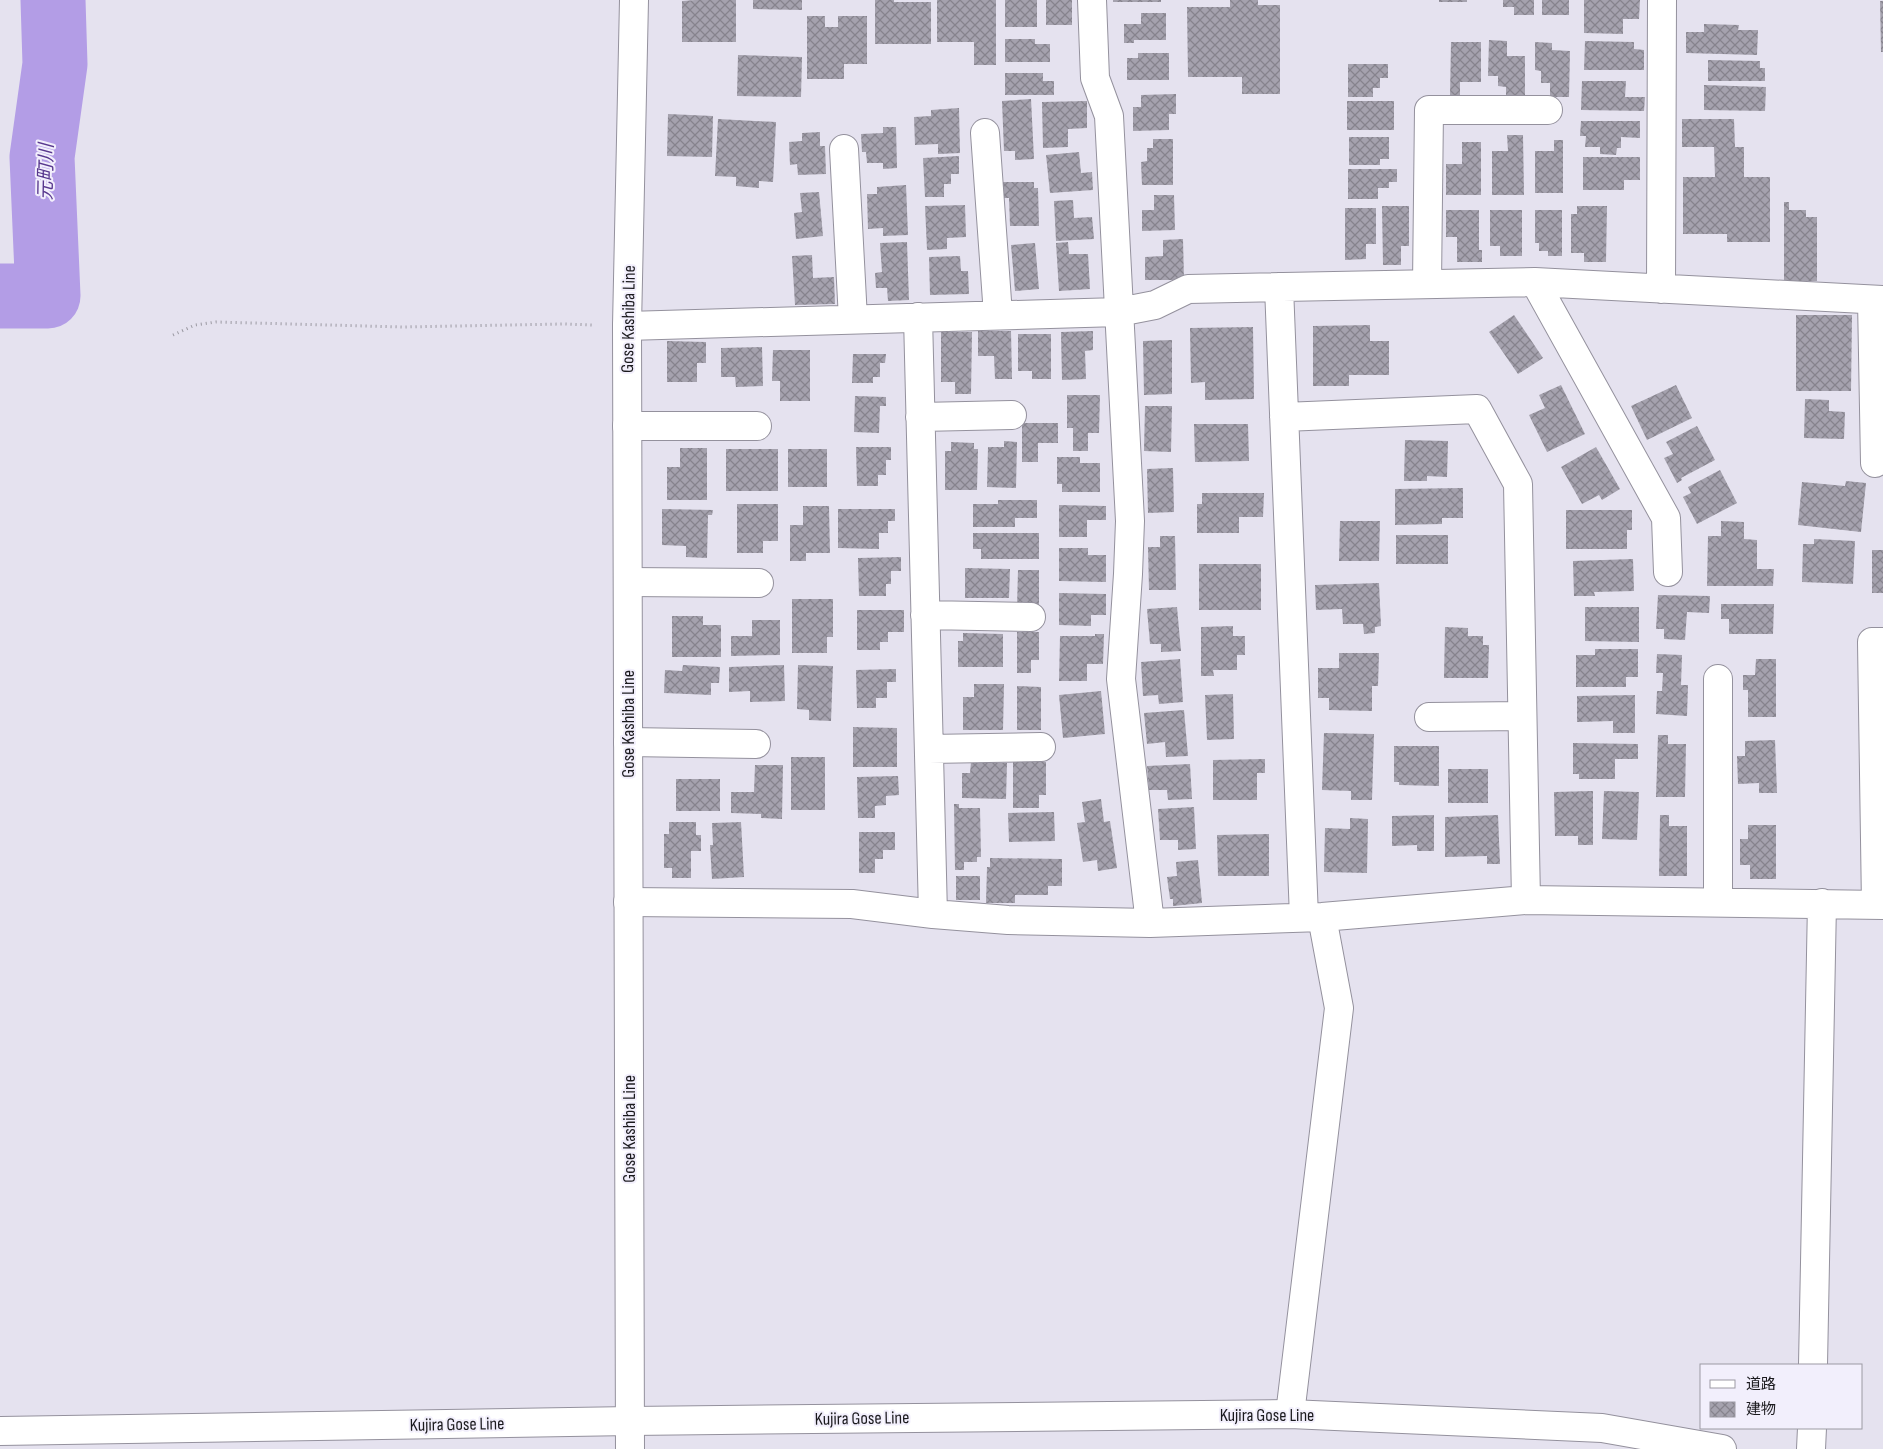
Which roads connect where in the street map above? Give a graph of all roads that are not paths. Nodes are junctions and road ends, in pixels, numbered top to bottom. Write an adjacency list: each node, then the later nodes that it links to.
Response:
1 (634, 0): 16 (street, Gose Kashiba Line)
2 (1092, 0): 12 (street)
3 (1662, 0): 10 (street)
4 (1548, 110): 8 (street)
5 (985, 133): 13 (street)
6 (844, 149): 15 (street)
7 (1535, 282): 8 (street); 10 (street); 23 (street)
8 (1426, 284): 9 (street)
9 (1279, 287): 12 (street); 19 (street)
10 (1661, 290): 11 (street)
11 (1878, 300): 22 (street)
12 (1119, 312): 13 (street); 43 (street)
13 (998, 315): 14 (street)
14 (918, 317): 15 (street); 18 (street)
15 (853, 319): 16 (street)
16 (627, 326): 20 (street, Gose Kashiba Line)
17 (1012, 415): 18 (street)
18 (920, 417): 26 (street)
19 (1284, 417): 30 (street); 42 (street)
20 (627, 426): 21 (street); 24 (street, Gose Kashiba Line)
21 (756, 426)
22 (1875, 463)
23 (1668, 572)
24 (628, 582): 25 (street); 32 (street, Gose Kashiba Line)
25 (759, 583)
26 (925, 615): 27 (street); 35 (street)
27 (1031, 617)
28 (1883, 642): 40 (street)
29 (1718, 679): 38 (street)
30 (1522, 716): 31 (street); 36 (street)
31 (1429, 717)
32 (628, 742): 33 (street); 37 (street, Gose Kashiba Line)
33 (756, 744)
34 (1041, 747): 35 (street)
35 (928, 749): 41 (street)
36 (1526, 900): 38 (street); 42 (street)
37 (628, 902): 41 (street); 46 (street, Gose Kashiba Line)
38 (1718, 902): 39 (street)
39 (1822, 903): 40 (street); 44 (street)
40 (1879, 905)
41 (932, 914): 43 (street)
42 (1313, 917): 43 (street); 45 (street)
43 (1150, 923)
44 (1813, 1364)
45 (1290, 1414): 46 (street, Kujira Gose Line); 50 (street, Kujira Gose Line)
46 (631, 1420): 48 (street, Kujira Gose Line); 49 (street, Gose Kashiba Line)
47 (1812, 1429): 51 (street)
48 (0, 1432)
49 (630, 1449)
50 (1722, 1449)
51 (1812, 1449)

